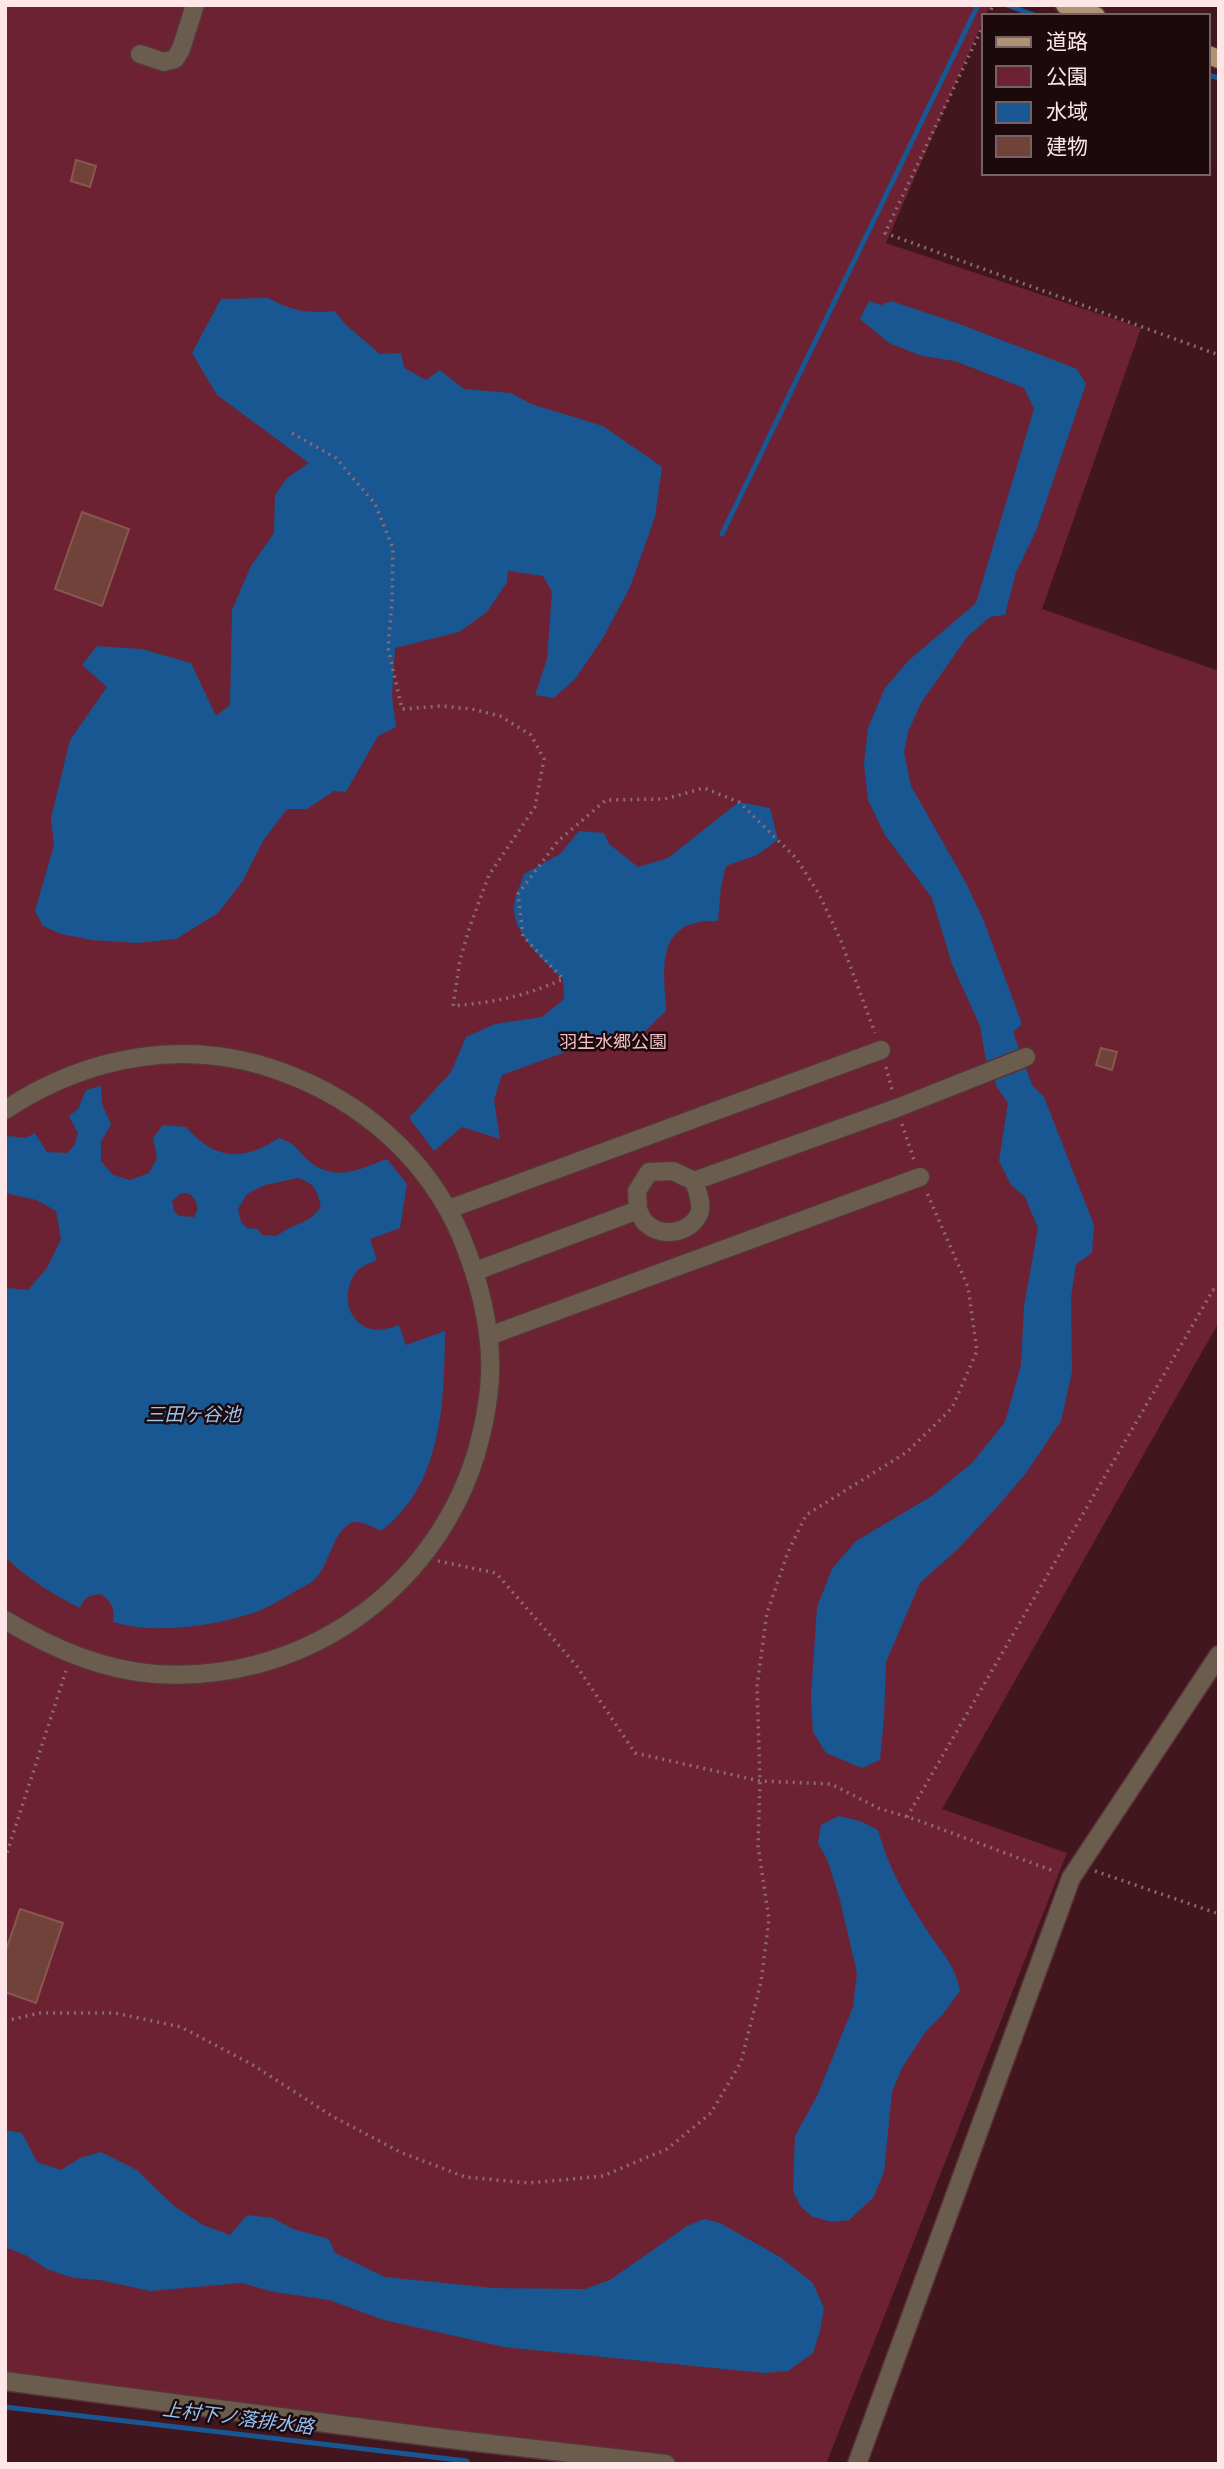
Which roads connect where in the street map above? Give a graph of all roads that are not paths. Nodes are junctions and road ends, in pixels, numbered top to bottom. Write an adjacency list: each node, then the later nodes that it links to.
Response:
1 (195, 5): 4 (street)
2 (1065, 5): 3 (main road)
3 (1090, 14)
4 (140, 54)
5 (881, 1050): 10 (street)
6 (1026, 1056): 9 (street)
7 (5, 1110): 10 (street)
8 (920, 1177): 13 (street)
9 (694, 1181): 11 (street); 11 (street)
10 (449, 1209): 12 (street)
11 (638, 1210): 12 (street)
12 (476, 1271): 13 (street)
13 (489, 1336): 14 (street)
14 (5, 1620)
15 (1219, 1655): 18 (street)
16 (5, 2381): 17 (street)
17 (666, 2464)
18 (857, 2464)

